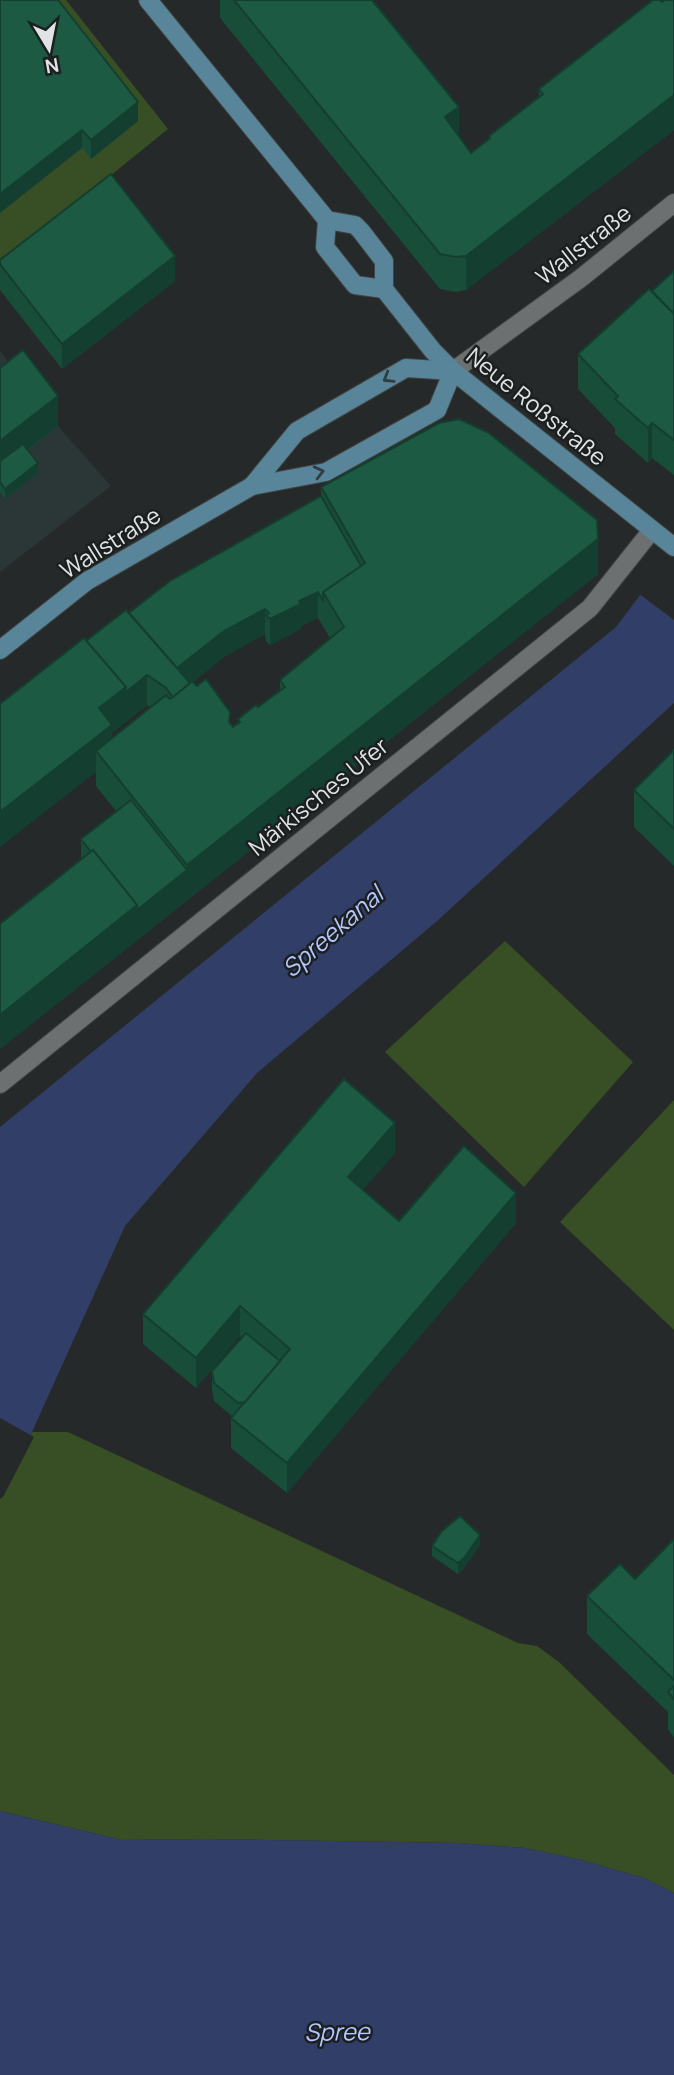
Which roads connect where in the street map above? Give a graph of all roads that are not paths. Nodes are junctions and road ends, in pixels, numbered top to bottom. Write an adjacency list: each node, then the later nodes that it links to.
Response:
1 (148, 0): 3 (street)
2 (674, 203): 5 (street, Wallstraße)
3 (327, 220): 4 (street); 4 (street)
4 (384, 289): 5 (street, Neue Roßstraße)
5 (453, 370): 6 (street, Wallstraße, one-way to 6); 6 (street, Wallstraße, one-way to 5); 7 (street, Neue Roßstraße)
6 (252, 486): 9 (street, Wallstraße)
7 (652, 530): 8 (street, Neue Roßstraße); 10 (street, Märkisches Ufer)
8 (674, 547)
9 (0, 650)
10 (0, 1084)

